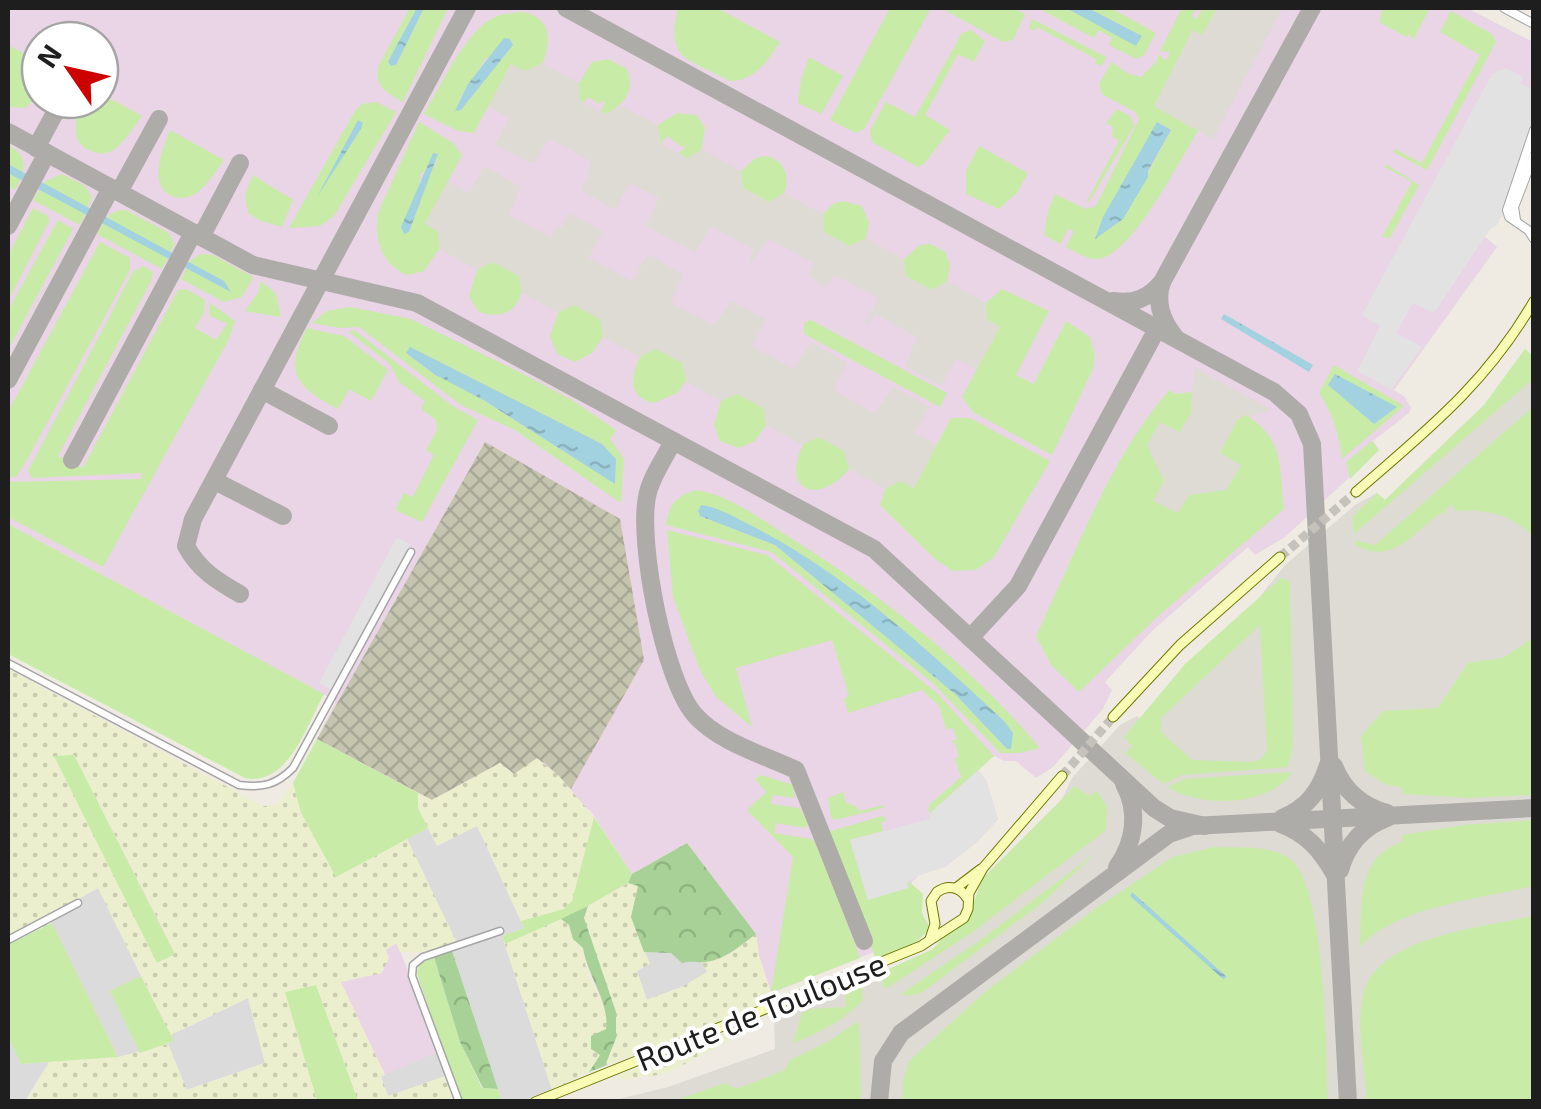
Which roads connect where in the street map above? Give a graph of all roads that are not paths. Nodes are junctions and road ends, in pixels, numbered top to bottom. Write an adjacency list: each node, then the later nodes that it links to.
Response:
1 (1504, 8): 2 (street)
2 (1534, 24)
3 (1534, 130): 5 (street)
4 (1534, 155): 5 (street)
5 (1518, 224): 6 (street)
6 (1532, 233)
7 (1533, 302): 8 (main road)
8 (1356, 492)
9 (411, 552): 11 (street)
10 (1280, 557): 12 (main road)
11 (8, 663)
12 (1114, 717)
13 (1062, 776): 14 (main road)
14 (983, 868): 15 (main road); 16 (main road)
15 (956, 888): 16 (main road); 18 (main road)
16 (967, 898): 19 (main road)
17 (78, 903): 21 (street)
18 (934, 918): 19 (main road); 22 (main road)
19 (950, 925): 22 (main road, Route de Toulouse)
20 (500, 931): 23 (street)
21 (8, 940)
22 (929, 942): 24 (main road, Route de Toulouse)
23 (460, 1102)
24 (535, 1102)

